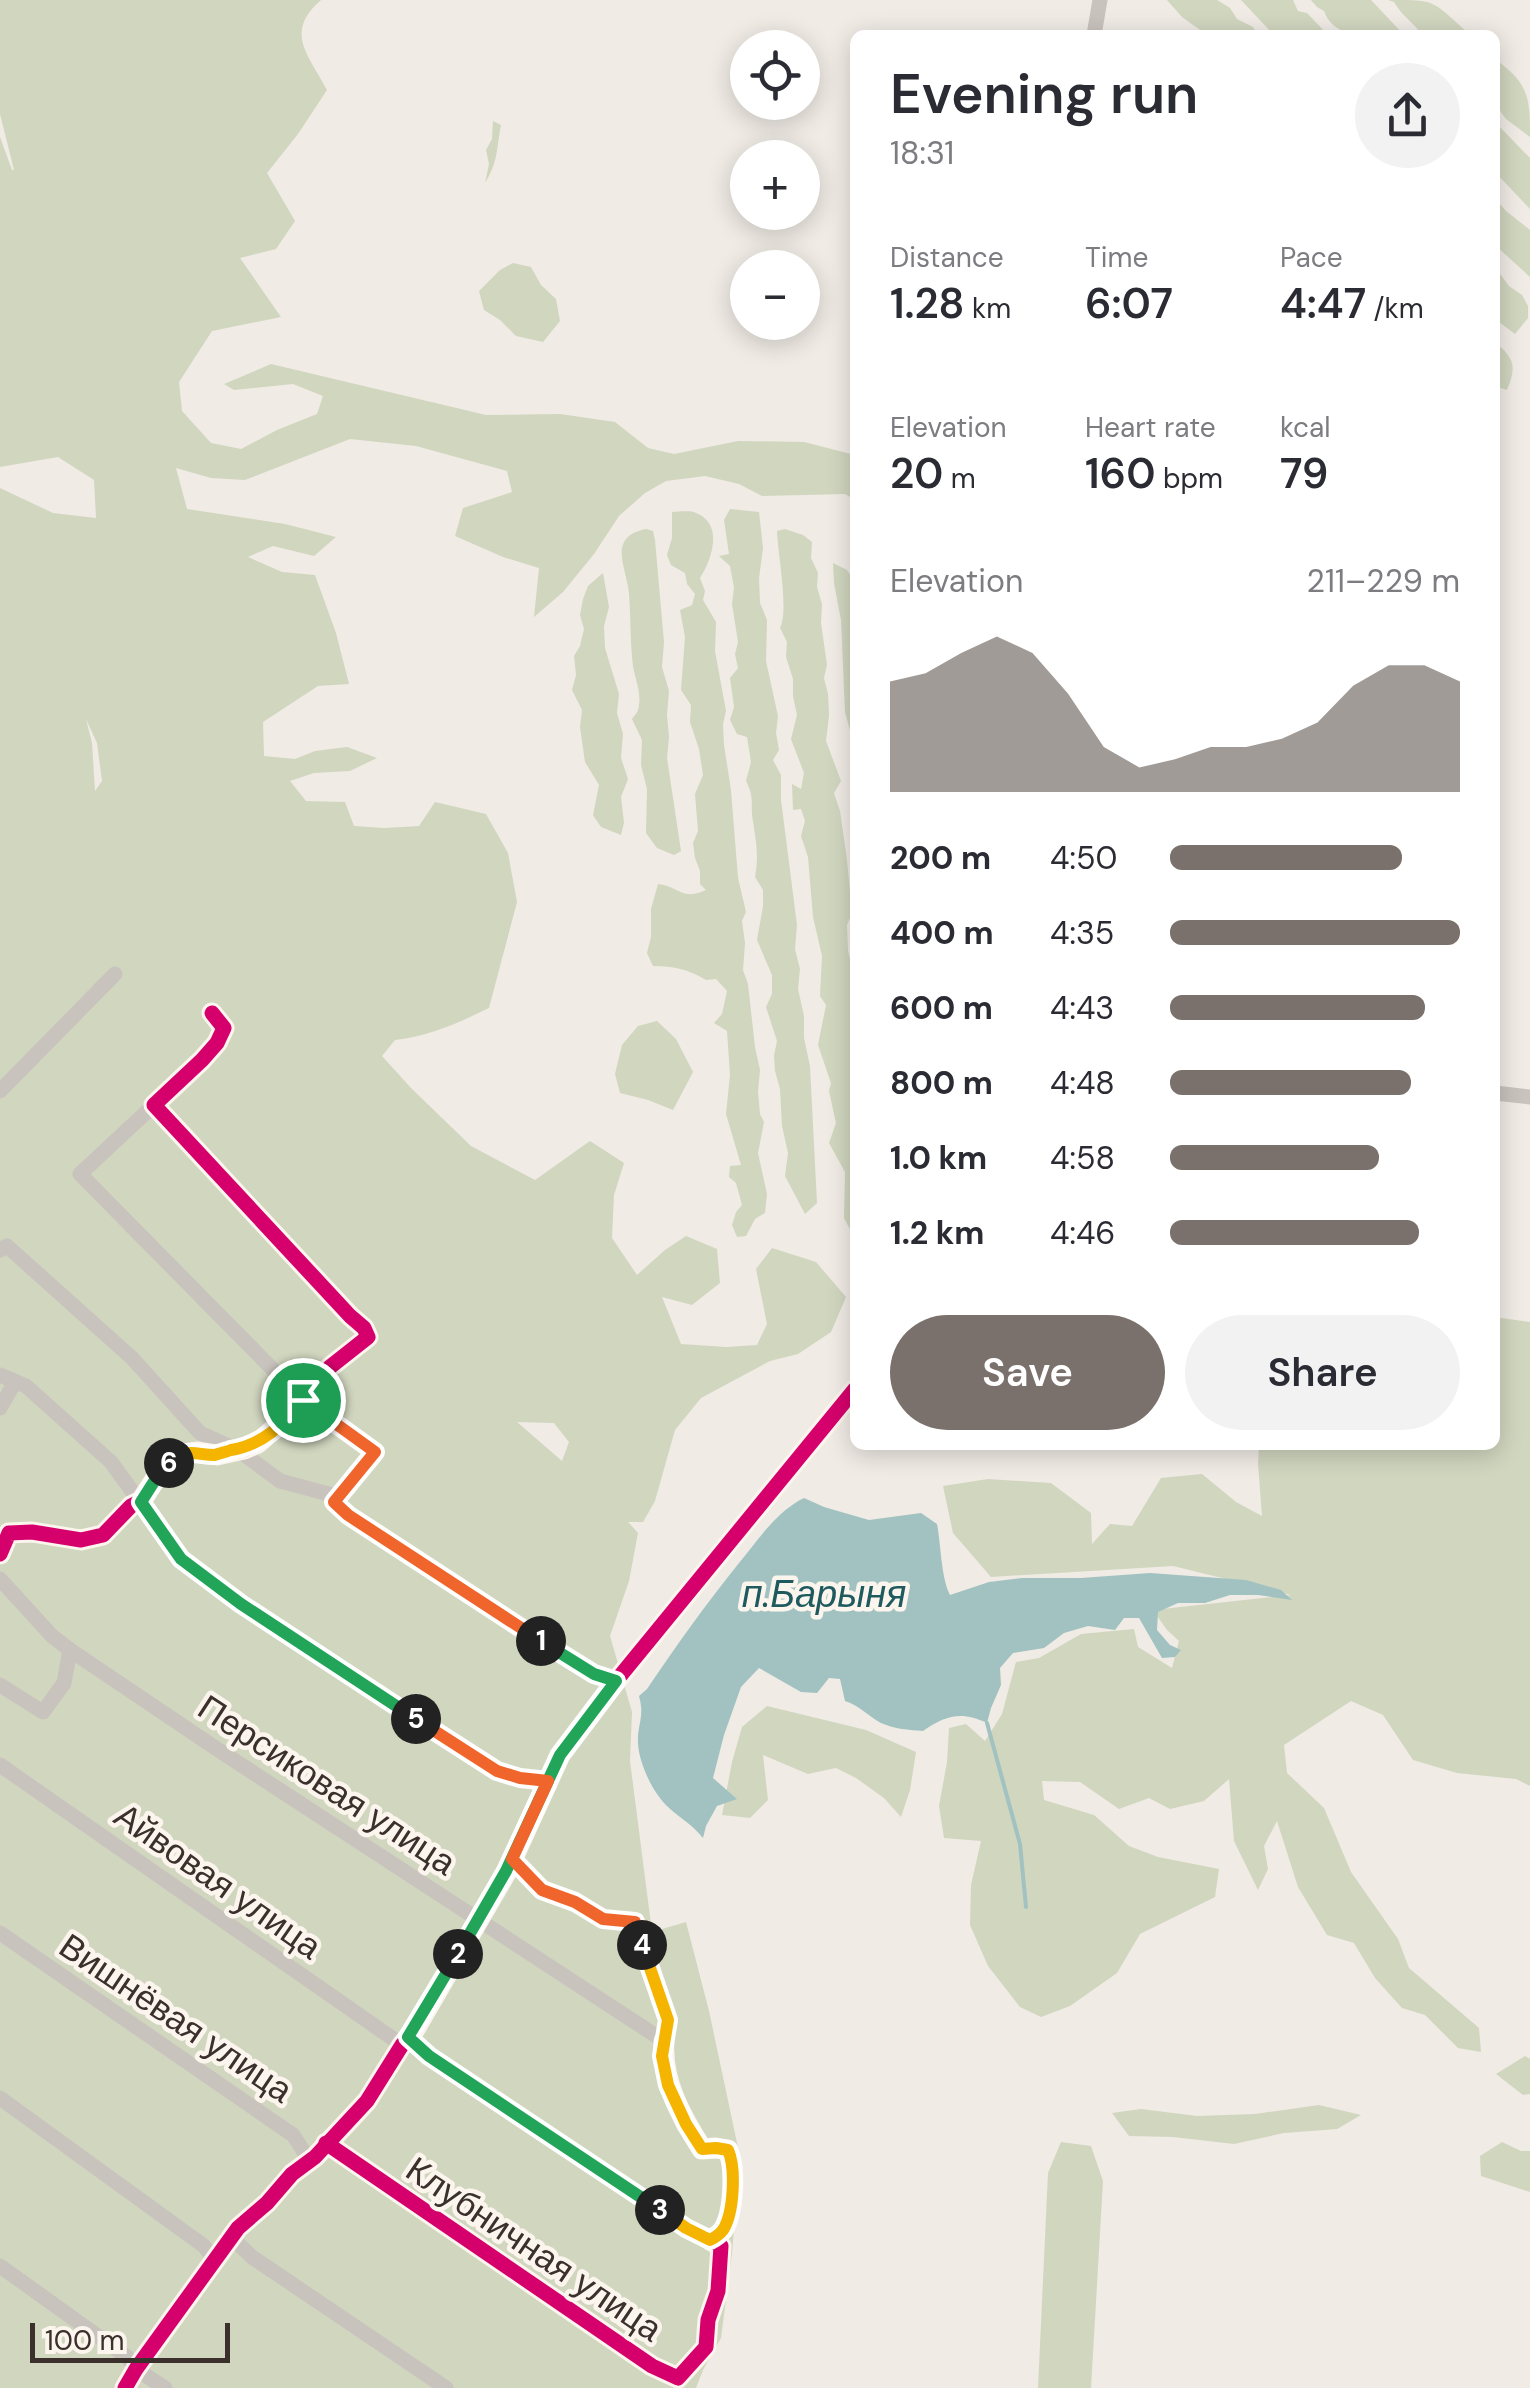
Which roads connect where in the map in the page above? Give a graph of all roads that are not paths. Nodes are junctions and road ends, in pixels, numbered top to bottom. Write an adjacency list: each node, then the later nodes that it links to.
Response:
1 (1100, 0): 2 (street)
2 (1095, 30)
3 (115, 974): 5 (street)
4 (212, 1013): 8 (street)
5 (0, 1091)
6 (1500, 1093): 7 (street)
7 (1530, 1097)
8 (154, 1105): 12 (street); 12 (street)
9 (4, 1248): 14 (street)
10 (8, 1378): 13 (street); 15 (street)
11 (850, 1395): 20 (street)
12 (303, 1400): 14 (street); 16 (street)
13 (0, 1408)
14 (238, 1450): 15 (street); 16 (street)
15 (141, 1502): 17 (street); 23 (street)
16 (334, 1502): 20 (street)
17 (0, 1554)
18 (0, 1580): 19 (street, Персиковая улица)
19 (70, 1650): 21 (street); 25 (street, Персиковая улица)
20 (616, 1681): 23 (street)
21 (0, 1685)
22 (0, 1765): 27 (street, Айвовая улица)
23 (548, 1781): 24 (street)
24 (512, 1859): 25 (street); 28 (street, Персиковая улица)
25 (478, 1921): 27 (street); 28 (street, Персиковая улица)
26 (0, 1933): 31 (street, Вишнёвая улица)
27 (405, 2041): 30 (street); 33 (street, Айвовая улица)
28 (664, 2041): 33 (street)
29 (0, 2098): 34 (street)
30 (326, 2143): 31 (street); 37 (street, Клубничная улица)
31 (310, 2161): 32 (street)
32 (232, 2238): 34 (street); 40 (street)
33 (710, 2240): 37 (street, Клубничная улица)
34 (214, 2259): 36 (street)
35 (0, 2266): 36 (street)
36 (136, 2369): 38 (street); 39 (street)
37 (680, 2383)
38 (125, 2388)
39 (165, 2388)
40 (446, 2388)

